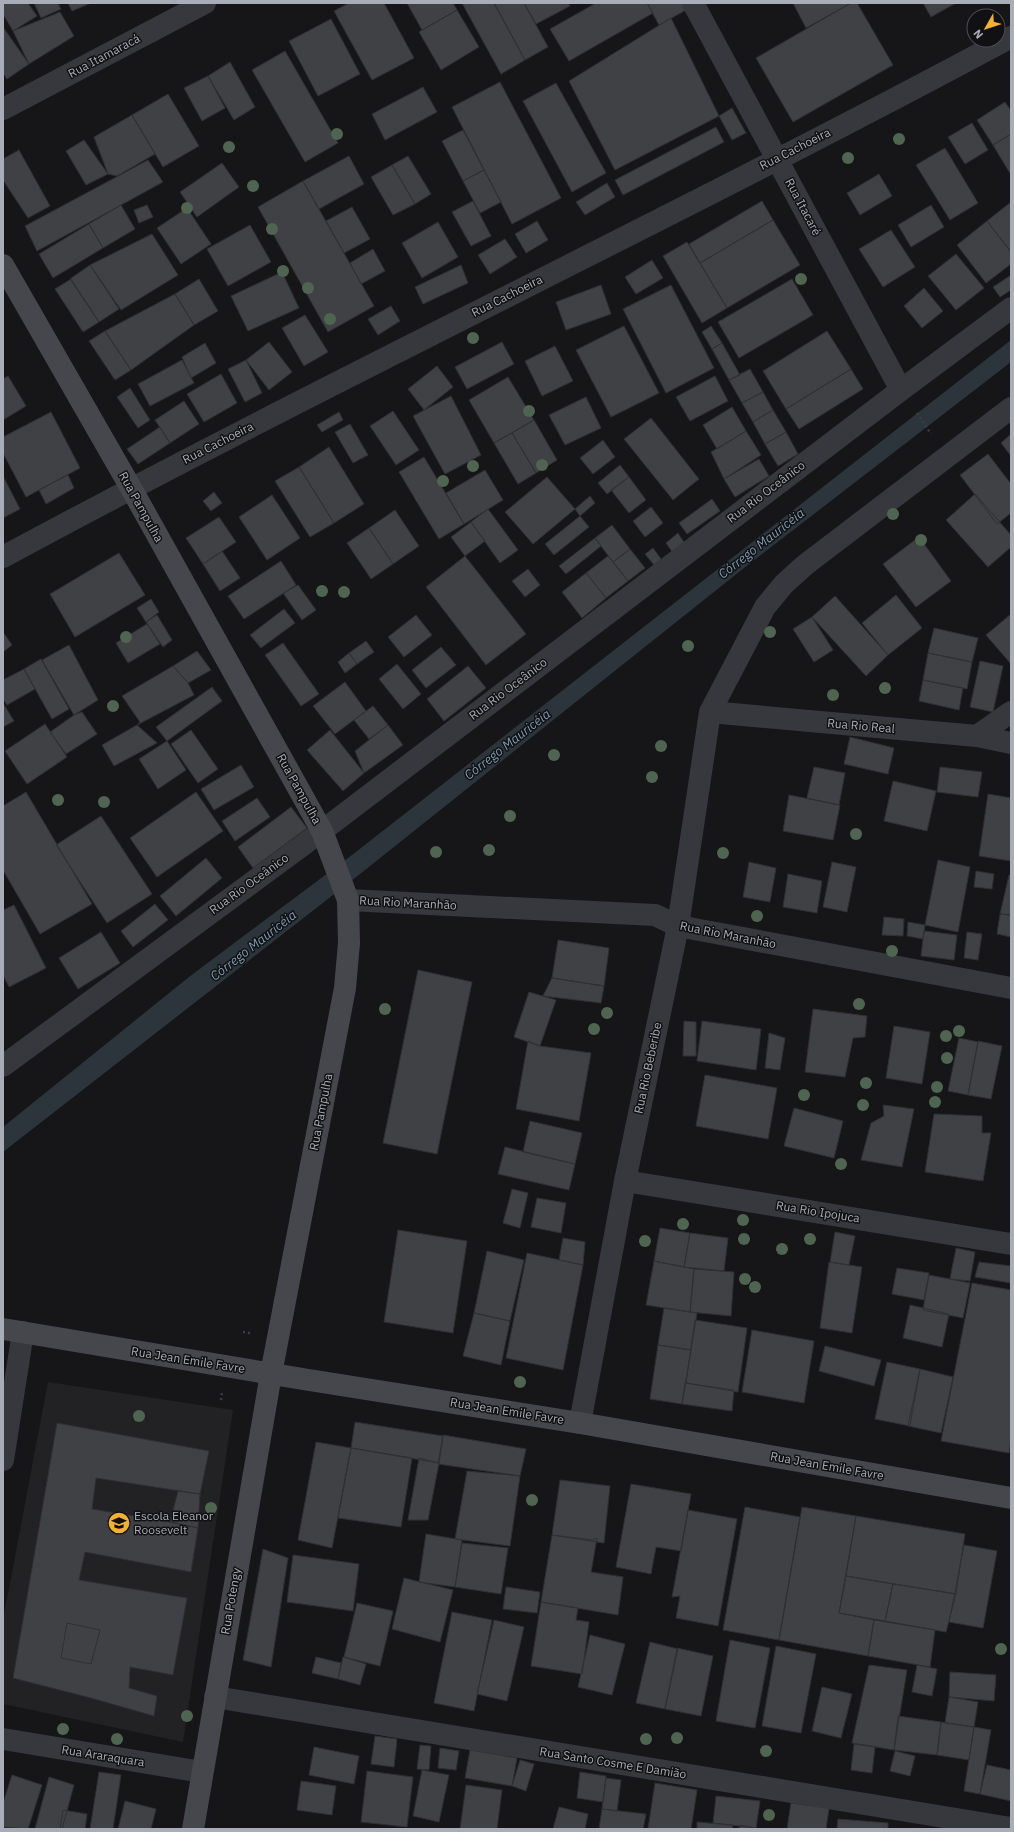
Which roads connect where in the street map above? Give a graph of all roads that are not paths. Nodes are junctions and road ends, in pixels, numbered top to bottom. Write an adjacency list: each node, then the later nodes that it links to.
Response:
1 (205, 3): 4 (street, Rua Itamaracá)
2 (693, 3): 5 (street, Rua Itacaré)
3 (1011, 37): 5 (street, Rua Cachoeira)
4 (3, 109)
5 (777, 159): 8 (street, Rua Itacaré); 10 (street, Rua Cachoeira)
6 (3, 265): 10 (main road, Rua Pampulha)
7 (1011, 308): 8 (street, Rua Rio Oceânico)
8 (901, 390): 16 (street, Rua Rio Oceânico)
9 (1011, 408): 12 (street)
10 (130, 488): 11 (street, Rua Cachoeira); 16 (main road, Rua Pampulha)
11 (3, 557)
12 (710, 712): 14 (street, Rua Rio Real); 18 (street, Rua Rio Beberibe)
13 (1011, 712): 14 (street)
14 (977, 736): 15 (street, Rua Rio Real)
15 (1011, 743)
16 (322, 831): 17 (main road, Rua Pampulha); 20 (street, Rua Rio Oceânico)
17 (346, 895): 18 (street, Rua Rio Maranhão); 24 (main road, Rua Pampulha)
18 (678, 926): 19 (street, Rua Rio Maranhão); 21 (street, Rua Rio Beberibe)
19 (1011, 988)
20 (3, 1066)
21 (625, 1181): 22 (street, Rua Rio Ipojuca); 25 (street, Rua Rio Beberibe)
22 (1011, 1244)
23 (13, 1331): 24 (main road, Rua Jean Emile Favre); 26 (street)
24 (271, 1374): 25 (main road, Rua Jean Emile Favre); 28 (main road, Rua Potengy)
25 (580, 1423): 27 (main road, Rua Jean Emile Favre)
26 (3, 1460)
27 (1011, 1498)
28 (215, 1697): 30 (main road, Rua Potengy); 31 (street, Rua Santo Cosme E Damião)
29 (3, 1739): 30 (street, Rua Araraquara)
30 (202, 1772): 32 (main road, Rua Potengy)
31 (1011, 1828)
32 (193, 1829)

